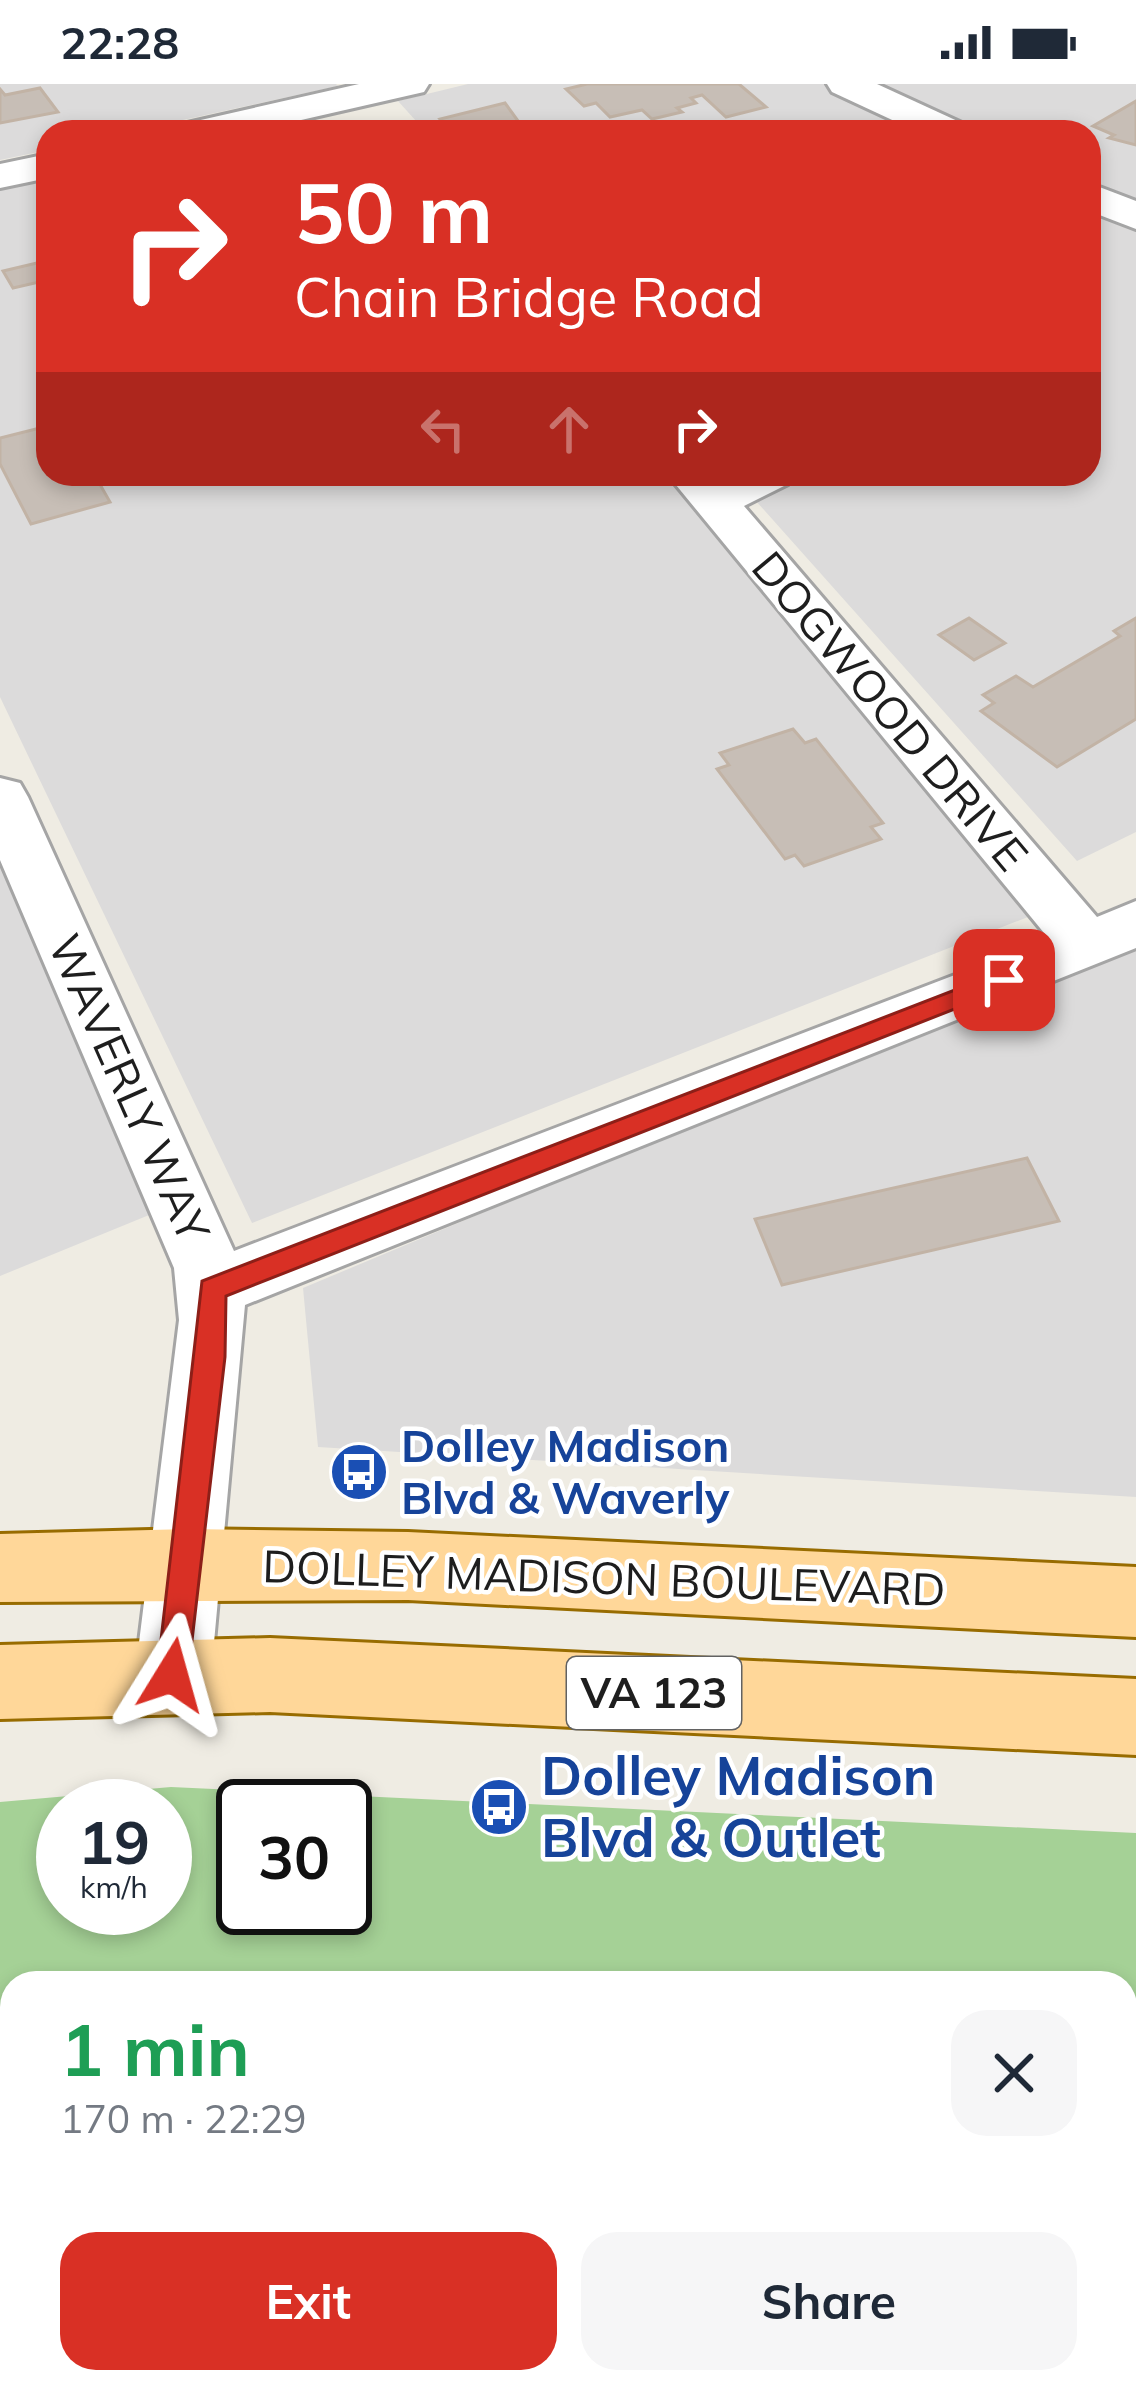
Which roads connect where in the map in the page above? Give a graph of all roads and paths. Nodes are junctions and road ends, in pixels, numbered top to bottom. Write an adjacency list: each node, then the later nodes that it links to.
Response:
1 (410, 84): 3 (street)
2 (846, 84): 6 (street)
3 (358, 89): 4 (street); 5 (street)
4 (242, 120)
5 (384, 120)
6 (924, 120)
7 (36, 168): 8 (street)
8 (0, 176)
9 (1101, 201): 10 (street)
10 (1136, 217)
11 (703, 488): 13 (street, DOGWOOD DRIVE)
12 (0, 797): 14 (street, WAVERLY WAY)
13 (1112, 934): 14 (street)
14 (212, 1289): 15 (street, WAVERLY WAY)
15 (188, 1563): 16 (main road, DOLLEY MADISON BOULEVARD); 17 (main road, DOLLEY MADISON BOULEVARD); 18 (street, WAVERLY WAY)
16 (0, 1568)
17 (1136, 1601)
18 (172, 1675): 19 (main road, VA 123); 20 (main road, VA 123)
19 (0, 1682)
20 (1136, 1717)

